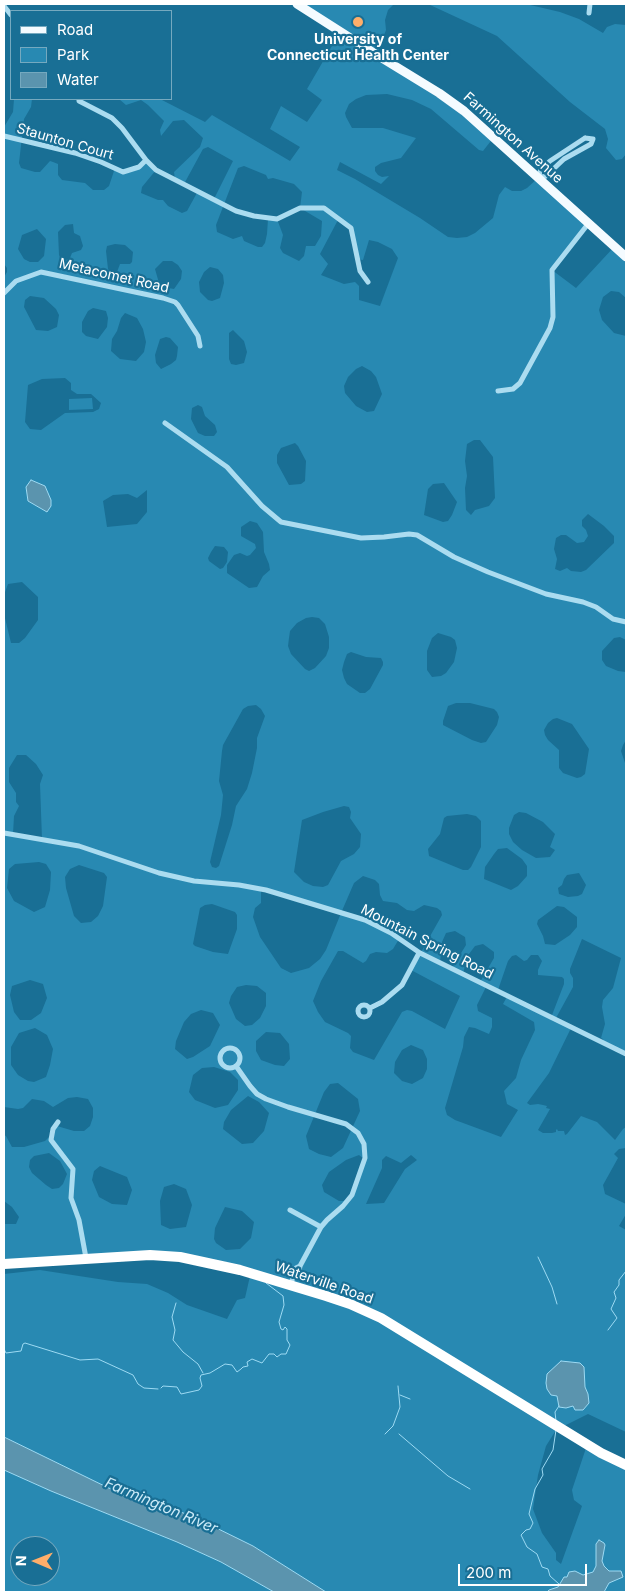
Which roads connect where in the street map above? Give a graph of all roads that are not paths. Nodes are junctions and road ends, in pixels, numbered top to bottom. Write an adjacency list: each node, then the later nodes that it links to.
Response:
1 (297, 4): 7 (main road, Farmington Avenue)
2 (590, 4): 3 (street)
3 (589, 13)
4 (80, 100): 6 (street)
5 (4, 136): 6 (street, Staunton Court)
6 (146, 160): 10 (street)
7 (538, 178): 7 (street); 8 (main road, Farmington Avenue)
8 (588, 224): 9 (main road, Farmington Avenue); 13 (street)
9 (626, 258)
10 (368, 282)
11 (4, 293): 12 (street, Metacomet Road)
12 (200, 346)
13 (498, 391)
14 (165, 423): 15 (street)
15 (626, 622)
16 (4, 833): 17 (street, Mountain Spring Road)
17 (419, 953): 18 (street); 19 (street, Mountain Spring Road)
18 (370, 1008)
19 (626, 1054)
20 (236, 1066): 23 (street)
21 (58, 1122): 24 (street)
22 (290, 1210): 23 (street)
23 (321, 1227): 26 (street)
24 (86, 1258): 25 (highway, Waterville Road); 26 (highway, Waterville Road)
25 (4, 1264)
26 (292, 1281): 27 (highway, Waterville Road)
27 (626, 1465)

